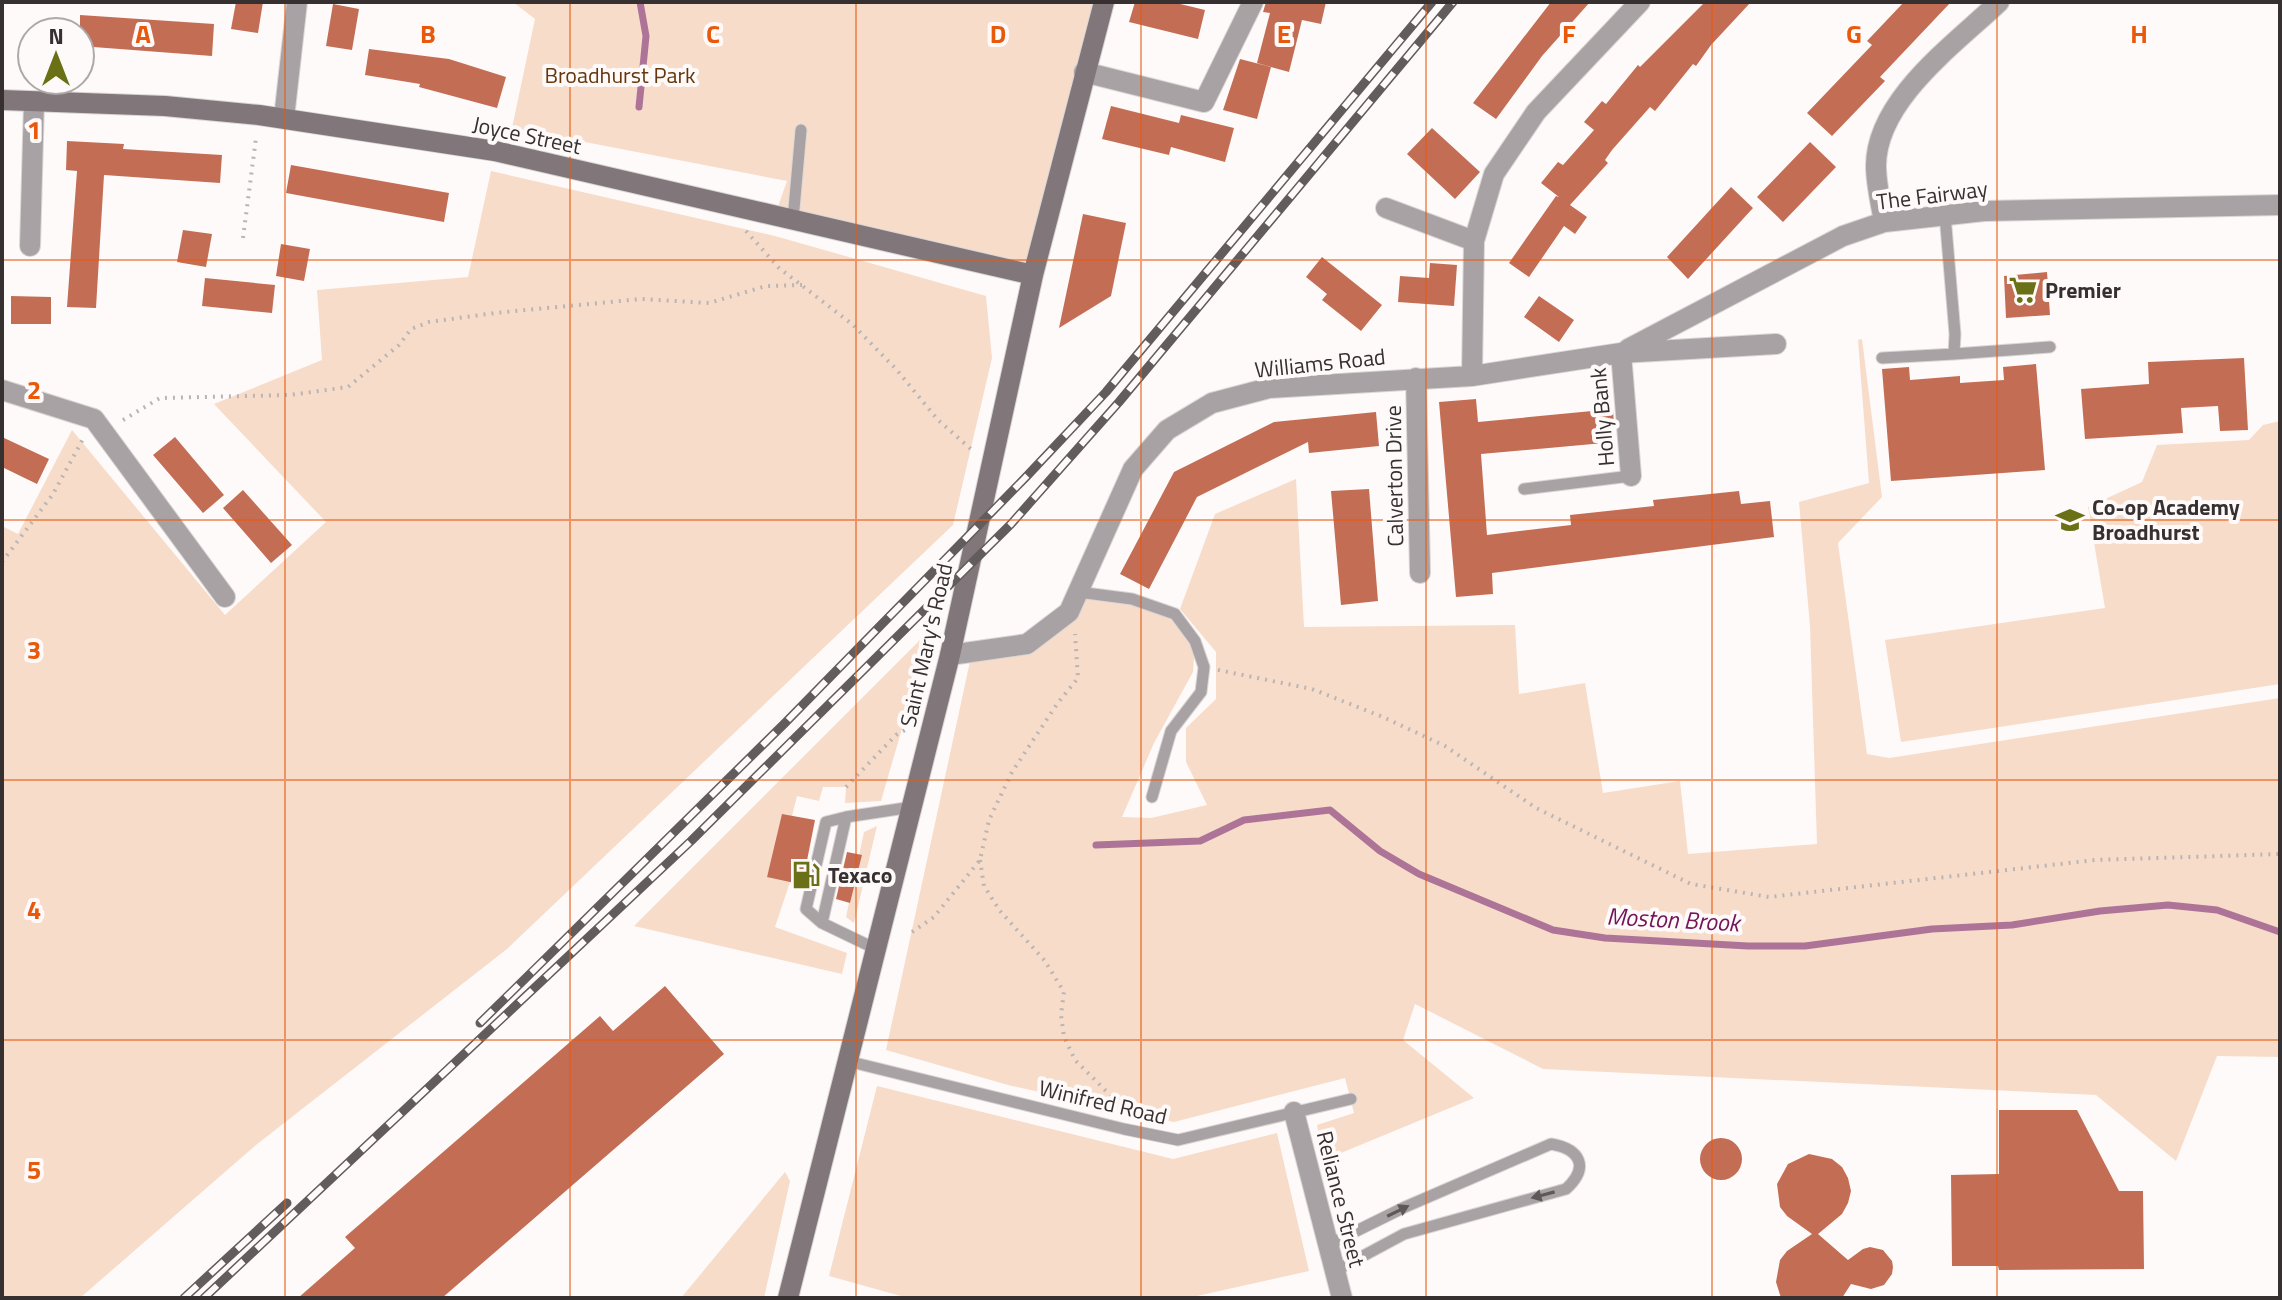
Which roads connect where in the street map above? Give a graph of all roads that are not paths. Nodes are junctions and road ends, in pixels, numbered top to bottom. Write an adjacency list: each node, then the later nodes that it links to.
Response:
1 (297, 2): 9 (street)
2 (1104, 2): 6 (street, Saint Mary's Road)
3 (1253, 2): 6 (street)
4 (1640, 2): 16 (street)
5 (1999, 2): 15 (street)
6 (1084, 72): 18 (street, Saint Mary's Road)
7 (2, 100): 8 (street, Joyce Street)
8 (34, 102): 9 (street, Joyce Street); 17 (street)
9 (284, 118): 14 (street, Joyce Street)
10 (801, 130): 14 (lane)
11 (2280, 205): 13 (street, The Fairway)
12 (1386, 208): 16 (street)
13 (1945, 215): 15 (street, The Fairway); 22 (lane)
14 (793, 220): 18 (street, Joyce Street)
15 (1884, 222): 21 (street, The Fairway)
16 (1474, 241): 24 (street)
17 (30, 246)
18 (1033, 275): 32 (street, Saint Mary's Road)
19 (1776, 344): 21 (street, Williams Road)
20 (2050, 347): 22 (lane)
21 (1621, 353): 24 (street, Williams Road); 27 (street, Holly Bank)
22 (1954, 354): 23 (lane)
23 (1882, 358)
24 (1472, 376): 25 (street, Williams Road)
25 (1416, 378): 29 (street, Calverton Drive); 30 (street, Williams Road)
26 (2, 390): 31 (street)
27 (1631, 476): 28 (lane)
28 (1524, 489)
29 (1420, 573)
30 (1078, 592): 32 (street, Williams Road); 33 (lane)
31 (225, 597)
32 (950, 655): 34 (street, Saint Mary's Road)
33 (1152, 797)
34 (912, 807): 35 (lane); 37 (street, Saint Mary's Road)
35 (846, 817): 36 (lane); 36 (lane)
36 (822, 923): 37 (lane)
37 (876, 949): 38 (street, Saint Mary's Road)
38 (847, 1061): 40 (lane, Winifred Road); 43 (street, Saint Mary's Road)
39 (1351, 1099): 40 (lane, Winifred Road)
40 (1294, 1112): 41 (street, Reliance Street)
41 (1328, 1245): 42 (street, Reliance Street); 42 (lane, one-way to 42)
42 (1335, 1271): 44 (street, Reliance Street)
43 (788, 1298)
44 (1342, 1298)

